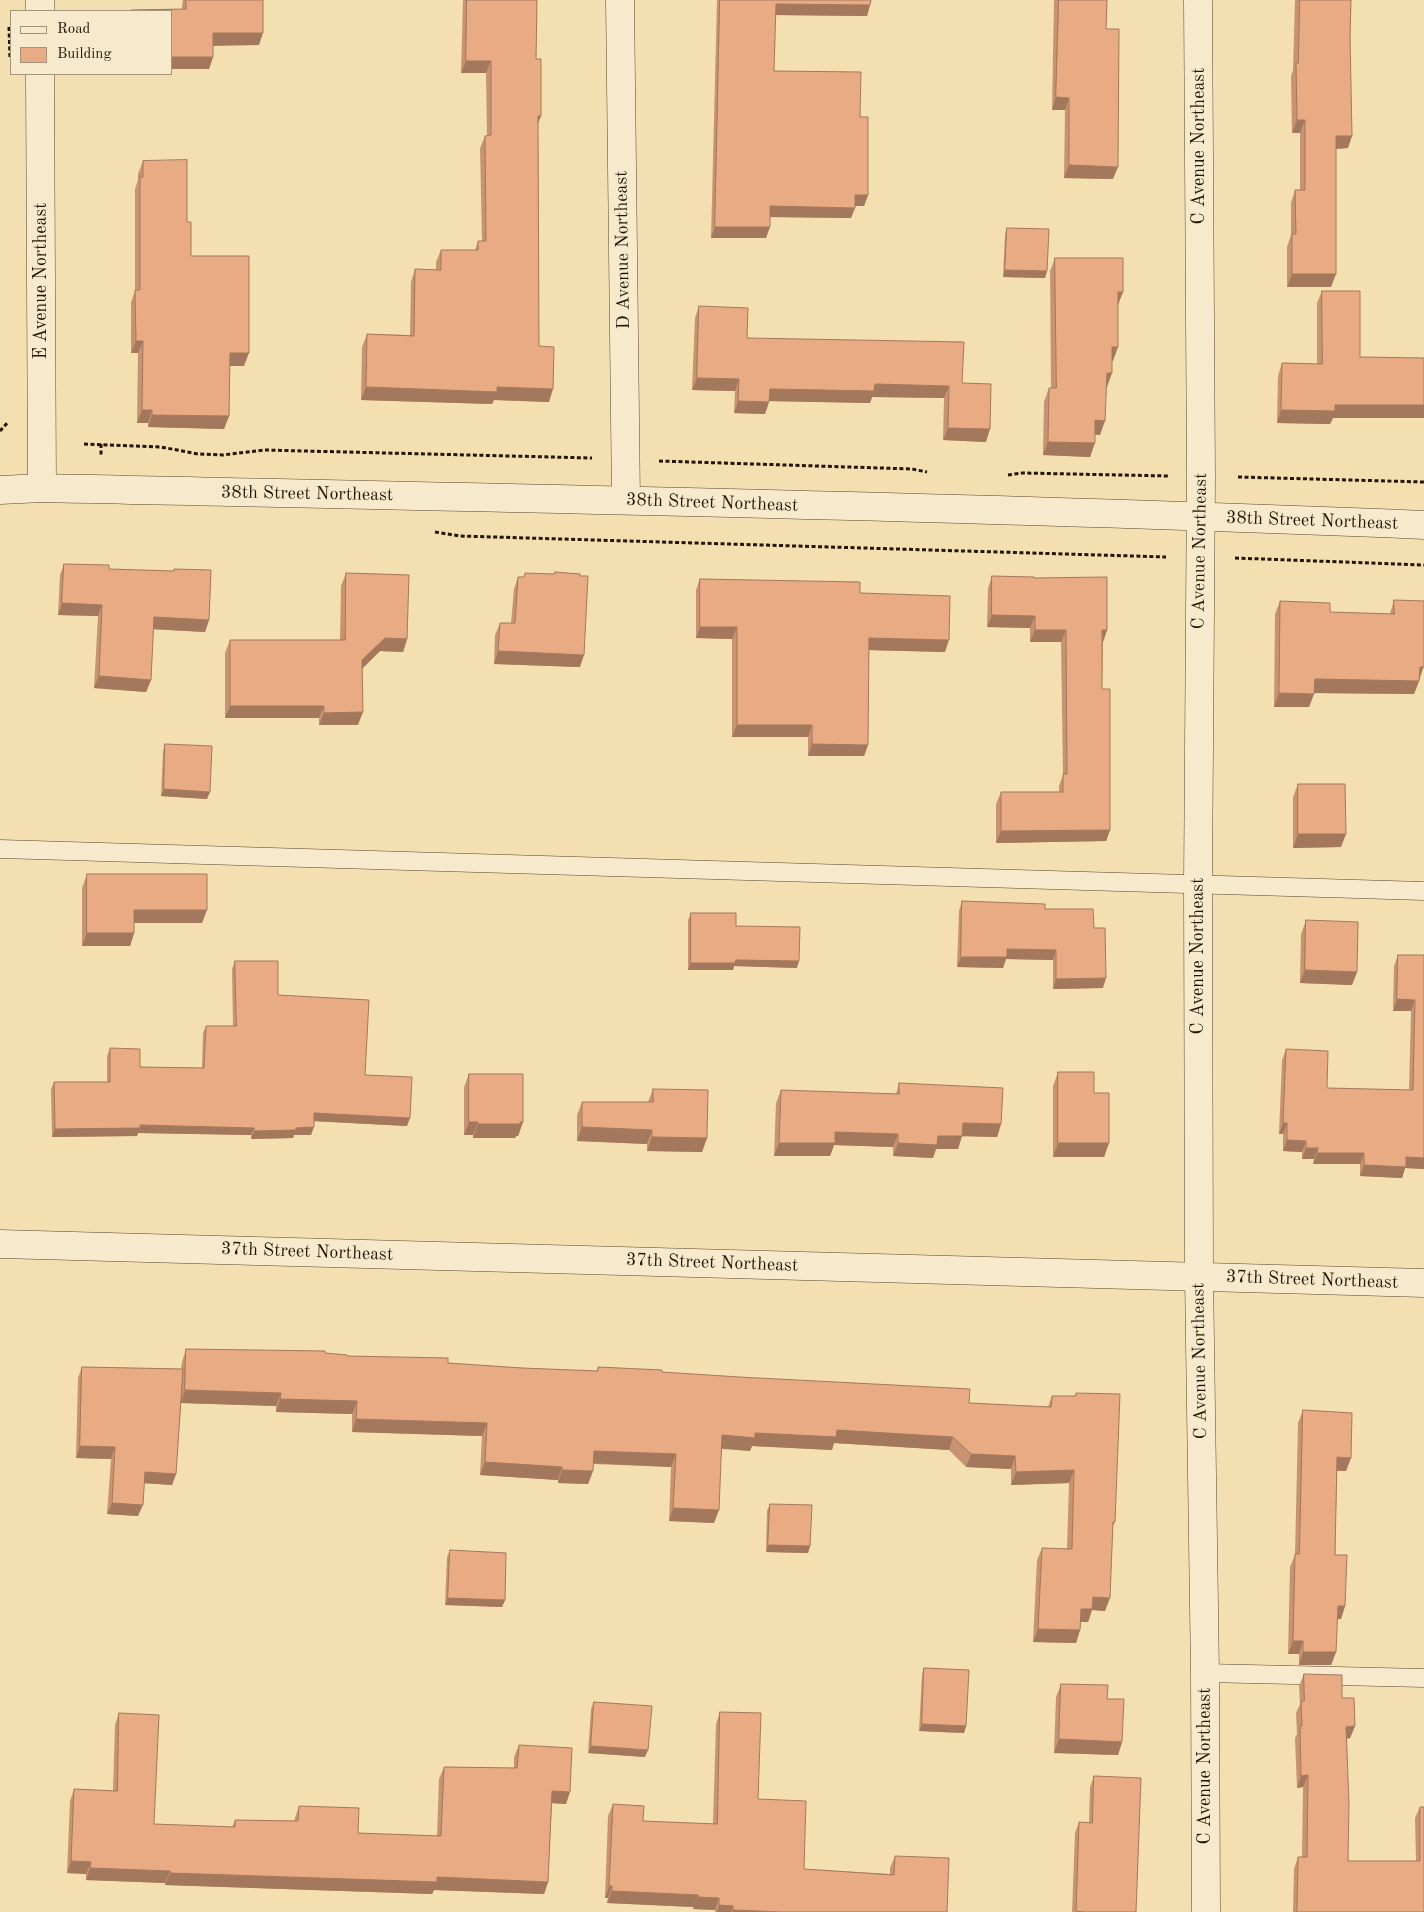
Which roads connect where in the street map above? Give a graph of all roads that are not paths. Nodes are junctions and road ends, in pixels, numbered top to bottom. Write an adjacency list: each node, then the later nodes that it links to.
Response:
1 (620, 0): 6 (street, D Avenue Northeast)
2 (1198, 0): 7 (street, C Avenue Northeast)
3 (40, 75): 4 (street, E Avenue Northeast)
4 (42, 488): 5 (street, 38th Street Northeast); 6 (street, 38th Street Northeast)
5 (0, 490)
6 (626, 500): 7 (street, 38th Street Northeast)
7 (1200, 516): 8 (street, 38th Street Northeast); 10 (street, C Avenue Northeast)
8 (1424, 525)
9 (0, 849): 10 (lane)
10 (1198, 883): 11 (lane); 13 (street, C Avenue Northeast)
11 (1424, 891)
12 (0, 1244): 13 (street, 37th Street Northeast)
13 (1198, 1276): 14 (street, 37th Street Northeast); 15 (street, C Avenue Northeast)
14 (1424, 1283)
15 (1205, 1673): 16 (lane); 17 (street, C Avenue Northeast)
16 (1424, 1678)
17 (1206, 1912)

